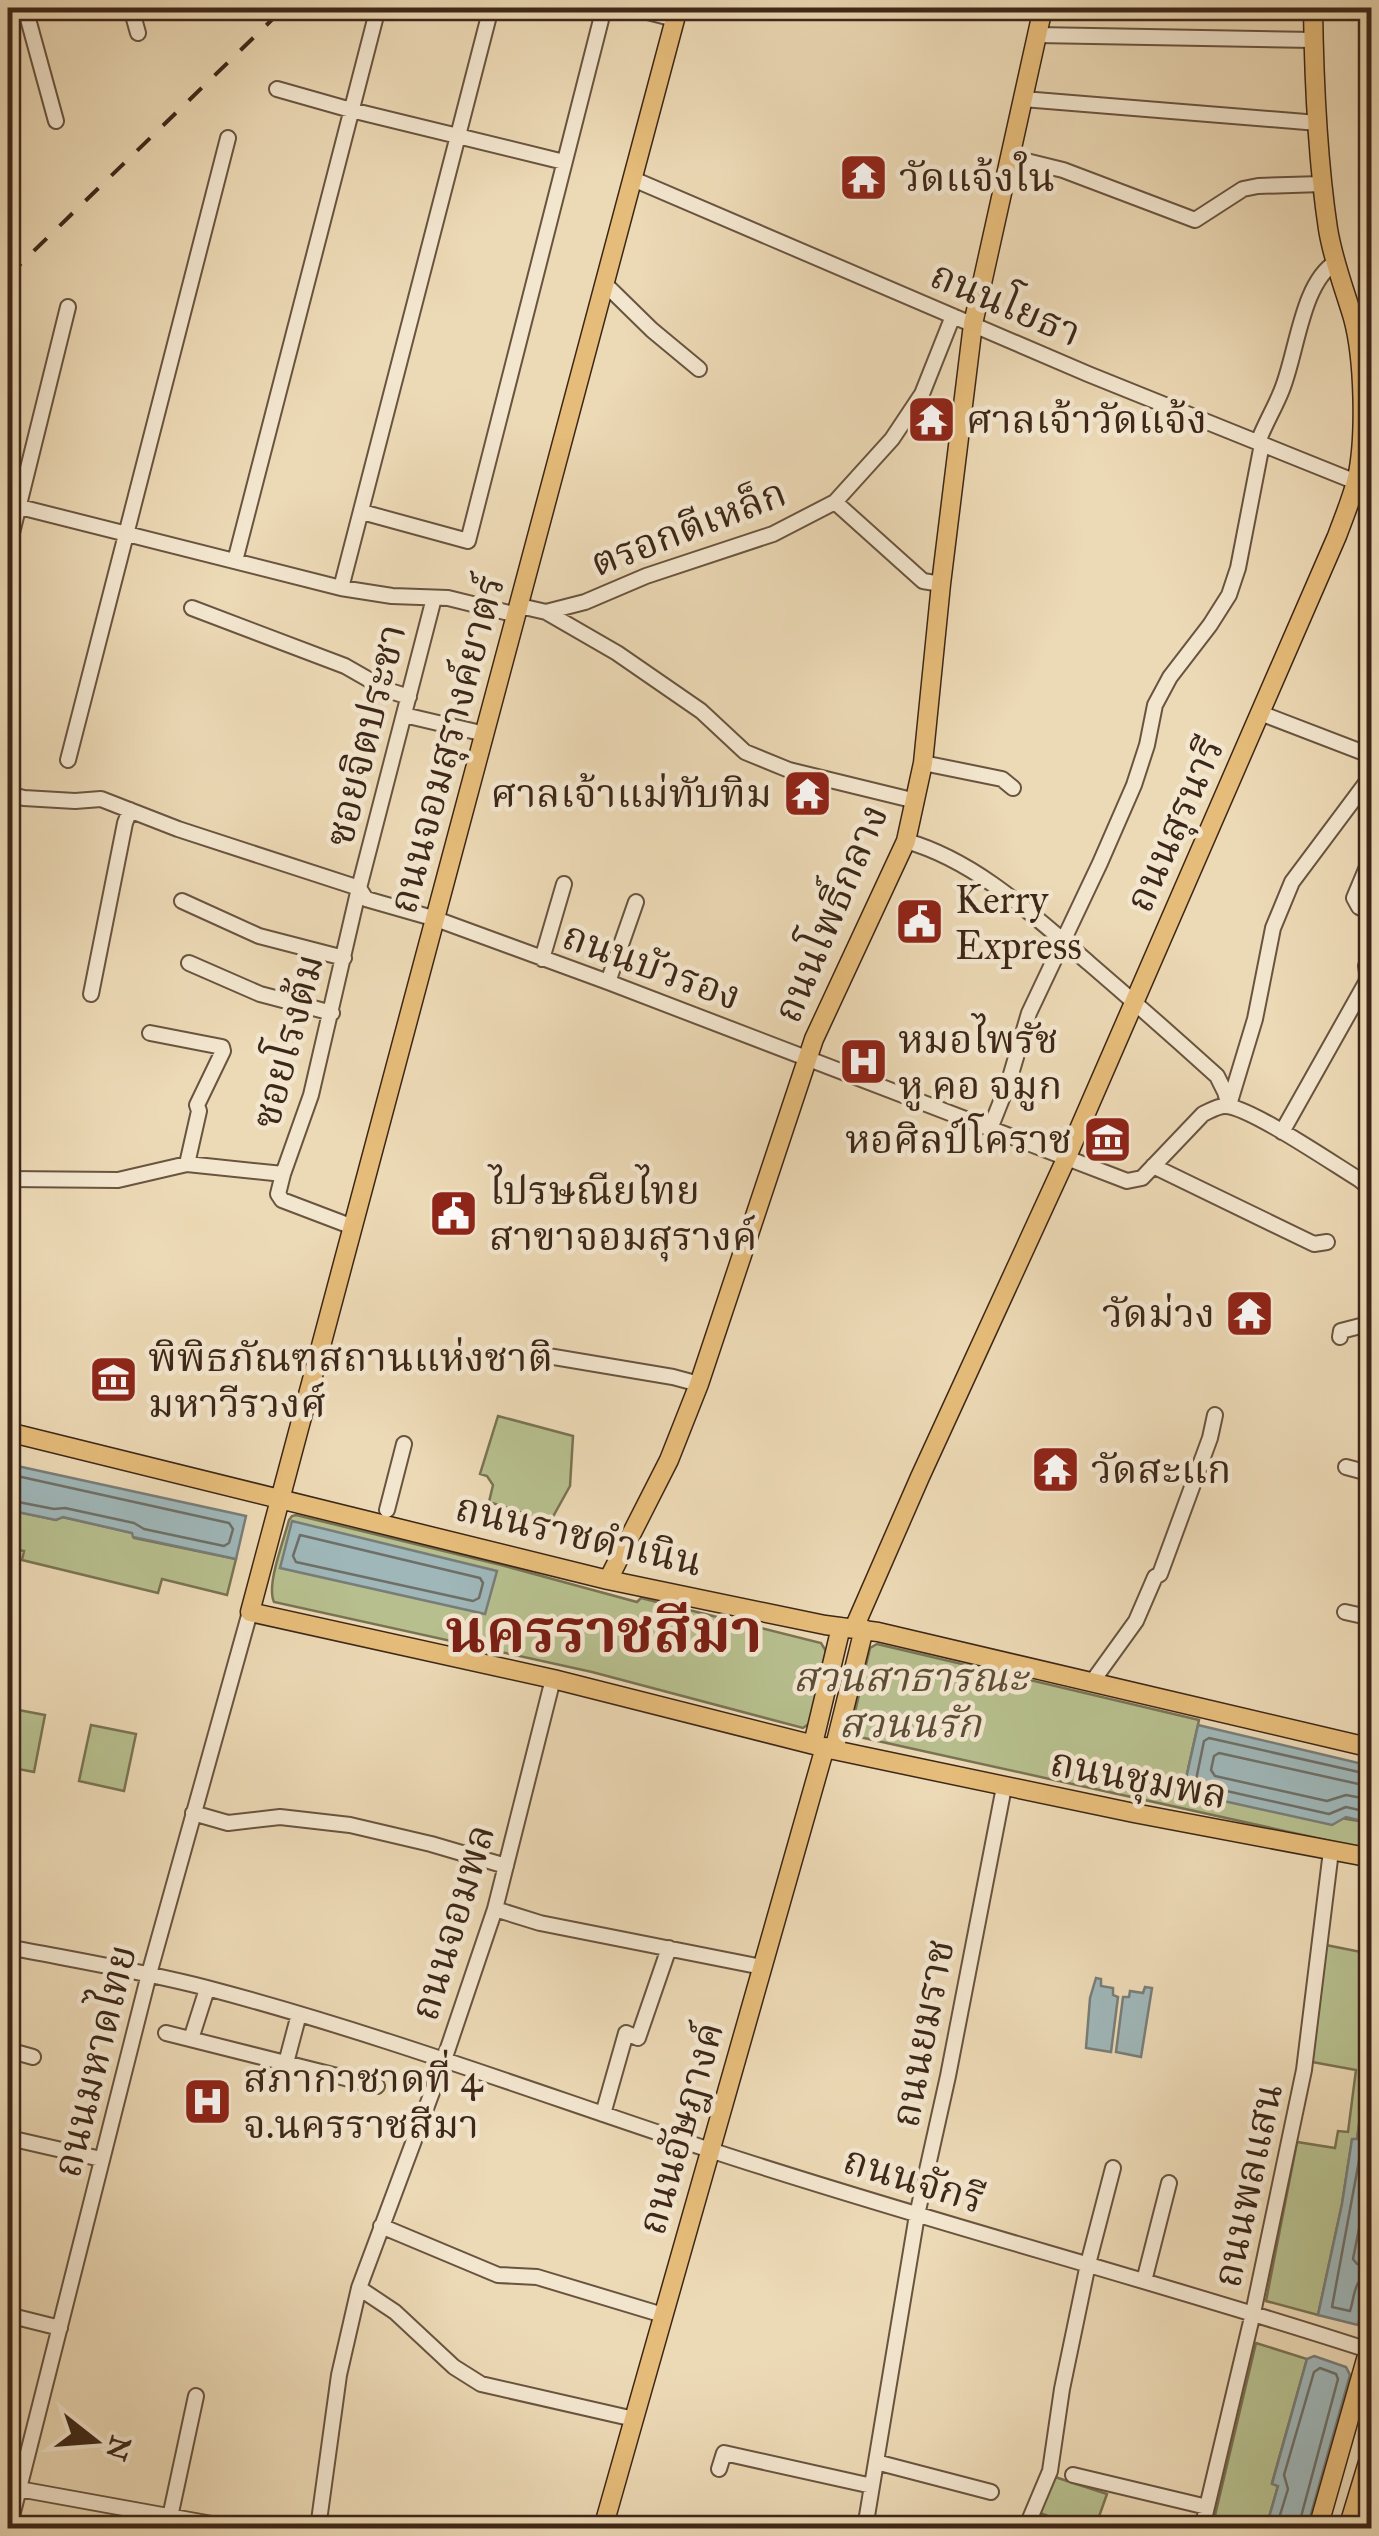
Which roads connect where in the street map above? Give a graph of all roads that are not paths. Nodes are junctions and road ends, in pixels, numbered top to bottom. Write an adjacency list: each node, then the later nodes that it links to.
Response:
1 (25, 8): 16 (street)
2 (131, 8): 10 (street)
3 (378, 8): 15 (street)
4 (492, 8): 18 (street)
5 (604, 8): 21 (street)
6 (632, 8): 9 (street)
7 (1043, 8): 11 (main road, ถนนโพธิ์กลาง)
8 (1313, 8): 12 (main road, ถนนสุรนารี)
9 (676, 13): 22 (main road, ถนนจอมสุรางค์ยาตร์)
10 (138, 33)
11 (1037, 36): 12 (street); 14 (main road, ถนนโพธิ์กลาง)
12 (1313, 40): 17 (main road, ถนนสุรนารี)
13 (277, 89): 15 (street)
14 (1023, 99): 17 (street); 20 (main road, ถนนโพธิ์กลาง)
15 (351, 110): 18 (street); 38 (street)
16 (56, 121)
17 (1318, 124): 23 (main road, ถนนสุรนารี)
18 (458, 136): 21 (street); 35 (street)
19 (228, 138): 36 (street)
20 (1010, 156): 23 (street); 29 (main road, ถนนโพธิ์กลาง)
21 (564, 162): 35 (street)
22 (633, 179): 25 (main road, ถนนจอมสุรางค์ยาตร์); 27 (street, ถนนโยธา)
23 (1322, 184): 24 (main road, ถนนสุรนารี)
24 (1336, 262): 28 (main road, ถนนสุรนารี); 31 (street)
25 (605, 284): 30 (street); 43 (main road, ถนนจอมสุรางค์ยาตร์)
26 (68, 308): 34 (street)
27 (953, 316): 29 (street, ถนนโยธา); 33 (street, ตรอกตีเหล็ก)
28 (1362, 323): 32 (main road, ถนนสุรนารี)
29 (974, 324): 31 (street, ถนนโยธา); 39 (main road, ถนนโพธิ์กลาง)
30 (699, 369)
31 (1260, 443): 32 (street, ถนนโยธา); 65 (street)
32 (1356, 482): 46 (main road, ถนนสุรนารี)
33 (836, 502): 39 (street); 44 (street, ตรอกตีเหล็ก)
34 (13, 506): 36 (street, ตรอกตีเหล็ก); 37 (street)
35 (362, 512): 40 (street)
36 (127, 534): 38 (street, ตรอกตีเหล็ก); 50 (street)
37 (8, 549)
38 (235, 561): 40 (street, ตรอกตีเหล็ก)
39 (941, 584): 51 (main road, ถนนโพธิ์กลาง)
40 (341, 588): 41 (street, ตรอกตีเหล็ก)
41 (434, 598): 43 (street, ตรอกตีเหล็ก); 45 (street, ซอยจิตประชา)
42 (192, 608): 45 (street)
43 (518, 611): 44 (street, ตรอกตีเหล็ก); 48 (main road, ถนนจอมสุรางค์ยาตร์)
44 (546, 612): 55 (street)
45 (409, 697): 47 (street, ซอยจิตประชา)
46 (1260, 713): 49 (street); 72 (main road, ถนนสุรนารี)
47 (404, 715): 48 (street); 60 (street, ซอยจิตประชา)
48 (485, 734): 64 (main road, ถนนจอมสุรางค์ยาตร์)
49 (1372, 756)
50 (68, 760)
51 (922, 762): 53 (street); 55 (main road, ถนนโพธิ์กลาง)
52 (1372, 776): 76 (street)
53 (1014, 788)
54 (8, 794): 56 (street, ถนนบัวรอง)
55 (916, 801): 57 (main road, ถนนโพธิ์กลาง)
56 (130, 810): 60 (street, ถนนบัวรอง); 71 (street)
57 (906, 840): 65 (street); 75 (main road, ถนนโพธิ์กลาง)
58 (1372, 854): 63 (street)
59 (564, 884): 68 (street)
60 (360, 888): 64 (street, ถนนบัวรอง); 67 (street, ซอยโรงต้ม)
61 (182, 901): 67 (street)
62 (636, 902): 70 (street)
63 (1372, 913)
64 (436, 920): 68 (street, ถนนบัวรอง); 85 (main road, ถนนจอมสุรางค์ยาตร์)
65 (1062, 940): 72 (street); 77 (street)
66 (1372, 952): 78 (street)
67 (344, 958): 73 (street, ซอยโรงต้ม)
68 (542, 959): 70 (street, ถนนบัวรอง)
69 (189, 963): 73 (street)
70 (608, 982): 75 (street, ถนนบัวรอง)
71 (91, 994)
72 (1134, 1002): 76 (street); 79 (main road, ถนนสุรนารี)
73 (332, 1013): 82 (street, ซอยโรงต้ม)
74 (150, 1033): 80 (street)
75 (806, 1058): 77 (street, ถนนบัวรอง); 90 (main road, ถนนโพธิ์กลาง)
76 (1229, 1106): 78 (street); 81 (street)
77 (990, 1130): 79 (street, ถนนบัวรอง)
78 (1282, 1132): 84 (street)
79 (1066, 1160): 81 (street, ถนนบัวรอง); 102 (main road, ถนนสุรนารี)
80 (187, 1164): 82 (street, ซอยโรงต้ม); 83 (street, ซอยโรงต้ม)
81 (1153, 1166): 86 (street)
82 (284, 1174): 85 (street)
83 (8, 1179)
84 (1372, 1190)
85 (353, 1227): 96 (main road, ถนนจอมสุรางค์ยาตร์)
86 (1327, 1242)
87 (1372, 1323): 88 (street)
88 (1340, 1337)
89 (548, 1356): 90 (street)
90 (699, 1384): 98 (main road, ถนนโพธิ์กลาง)
91 (1216, 1416): 104 (street)
92 (8, 1432): 96 (main road, ถนนราชดำเนิน)
93 (404, 1444): 97 (street)
94 (1346, 1467): 95 (street)
95 (1372, 1474)
96 (280, 1498): 98 (main road, ถนนราชดำเนิน); 99 (main road, ถนนจอมสุรางค์ยาตร์)
97 (387, 1510)
98 (608, 1580): 102 (main road, ถนนราชดำเนิน)
99 (250, 1612): 103 (main road, ถนนชุมพล); 108 (street, ถนนมหาดไทย)
100 (1345, 1612): 101 (street)
101 (1372, 1618)
102 (853, 1628): 104 (main road, ถนนราชดำเนิน); 105 (main road, ถนนสุรนารี)
103 (554, 1679): 105 (main road, ถนนชุมพล); 111 (street, ถนนจอมพล)
104 (1092, 1682): 106 (main road, ถนนราชดำเนิน)
105 (824, 1747): 107 (main road, ถนนชุมพล); 115 (main road, ถนนอัษฎางค์)
106 (1372, 1748)
107 (1004, 1787): 109 (main road, ถนนชุมพล); 132 (street, ถนนยมราช)
108 (193, 1813): 111 (street); 116 (street, ถนนมหาดไทย)
109 (1331, 1851): 110 (main road, ถนนชุมพล); 137 (street, ถนนพลแสน)
110 (1372, 1858)
111 (506, 1866): 112 (street, ถนนจอมพล)
112 (495, 1908): 114 (street); 123 (street, ถนนจอมพล)
113 (8, 1946): 116 (street, ถนนจักรี)
114 (669, 1948): 115 (street); 126 (street)
115 (762, 1967): 128 (main road, ถนนอัษฎางค์)
116 (149, 1974): 117 (street, ถนนจักรี); 129 (street, ถนนมหาดไทย)
117 (207, 1988): 118 (street, ถนนจักรี); 120 (street)
118 (299, 2014): 123 (street, ถนนจักรี); 124 (street)
119 (166, 2033): 120 (street)
120 (191, 2039): 124 (street)
121 (8, 2050): 122 (street)
122 (33, 2057)
123 (444, 2060): 126 (street, ถนนจักรี); 133 (street, ถนนจอมพล)
124 (286, 2063): 125 (street)
125 (377, 2086)
126 (603, 2114): 128 (street, ถนนจักรี)
127 (8, 2135): 129 (street)
128 (711, 2150): 132 (street, ถนนจักรี); 138 (main road, ถนนอัษฎางค์)
129 (101, 2159): 140 (street, ถนนมหาดไทย)
130 (1114, 2168): 134 (street)
131 (1169, 2183): 135 (street)
132 (917, 2215): 134 (street, ถนนจักรี); 145 (street, ถนนยมราช)
133 (380, 2226): 136 (street, ถนนจอมพล); 138 (street)
134 (1088, 2264): 135 (street, ถนนจักรี); 158 (street)
135 (1144, 2280): 137 (street, ถนนจักรี)
136 (359, 2288): 143 (street); 155 (street, ถนนจอมพล)
137 (1253, 2312): 141 (street, ถนนจักรี); 151 (street, ถนนพลแสน)
138 (663, 2314): 143 (main road, ถนนอัษฎางค์)
139 (8, 2315): 140 (street)
140 (60, 2328): 149 (street, ถนนมหาดไทย)
141 (1370, 2346): 160 (main road)
142 (196, 2396): 152 (street)
143 (634, 2418): 156 (main road, ถนนอัษฎางค์)
144 (1372, 2449): 161 (main road)
145 (876, 2462): 148 (street, ถนนยมราช); 150 (street)
146 (719, 2469): 148 (street)
147 (1073, 2475): 151 (street)
148 (872, 2486): 157 (street, ถนนยมราช)
149 (14, 2488): 152 (street); 153 (street, ถนนมหาดไทย)
150 (991, 2492)
151 (1206, 2507): 159 (street, ถนนพลแสน)
152 (170, 2518): 154 (street)
153 (9, 2528)
154 (234, 2528)
155 (318, 2528)
156 (603, 2528)
157 (866, 2528)
158 (1026, 2528)
159 (1202, 2528)
160 (1318, 2528)
161 (1348, 2528)

